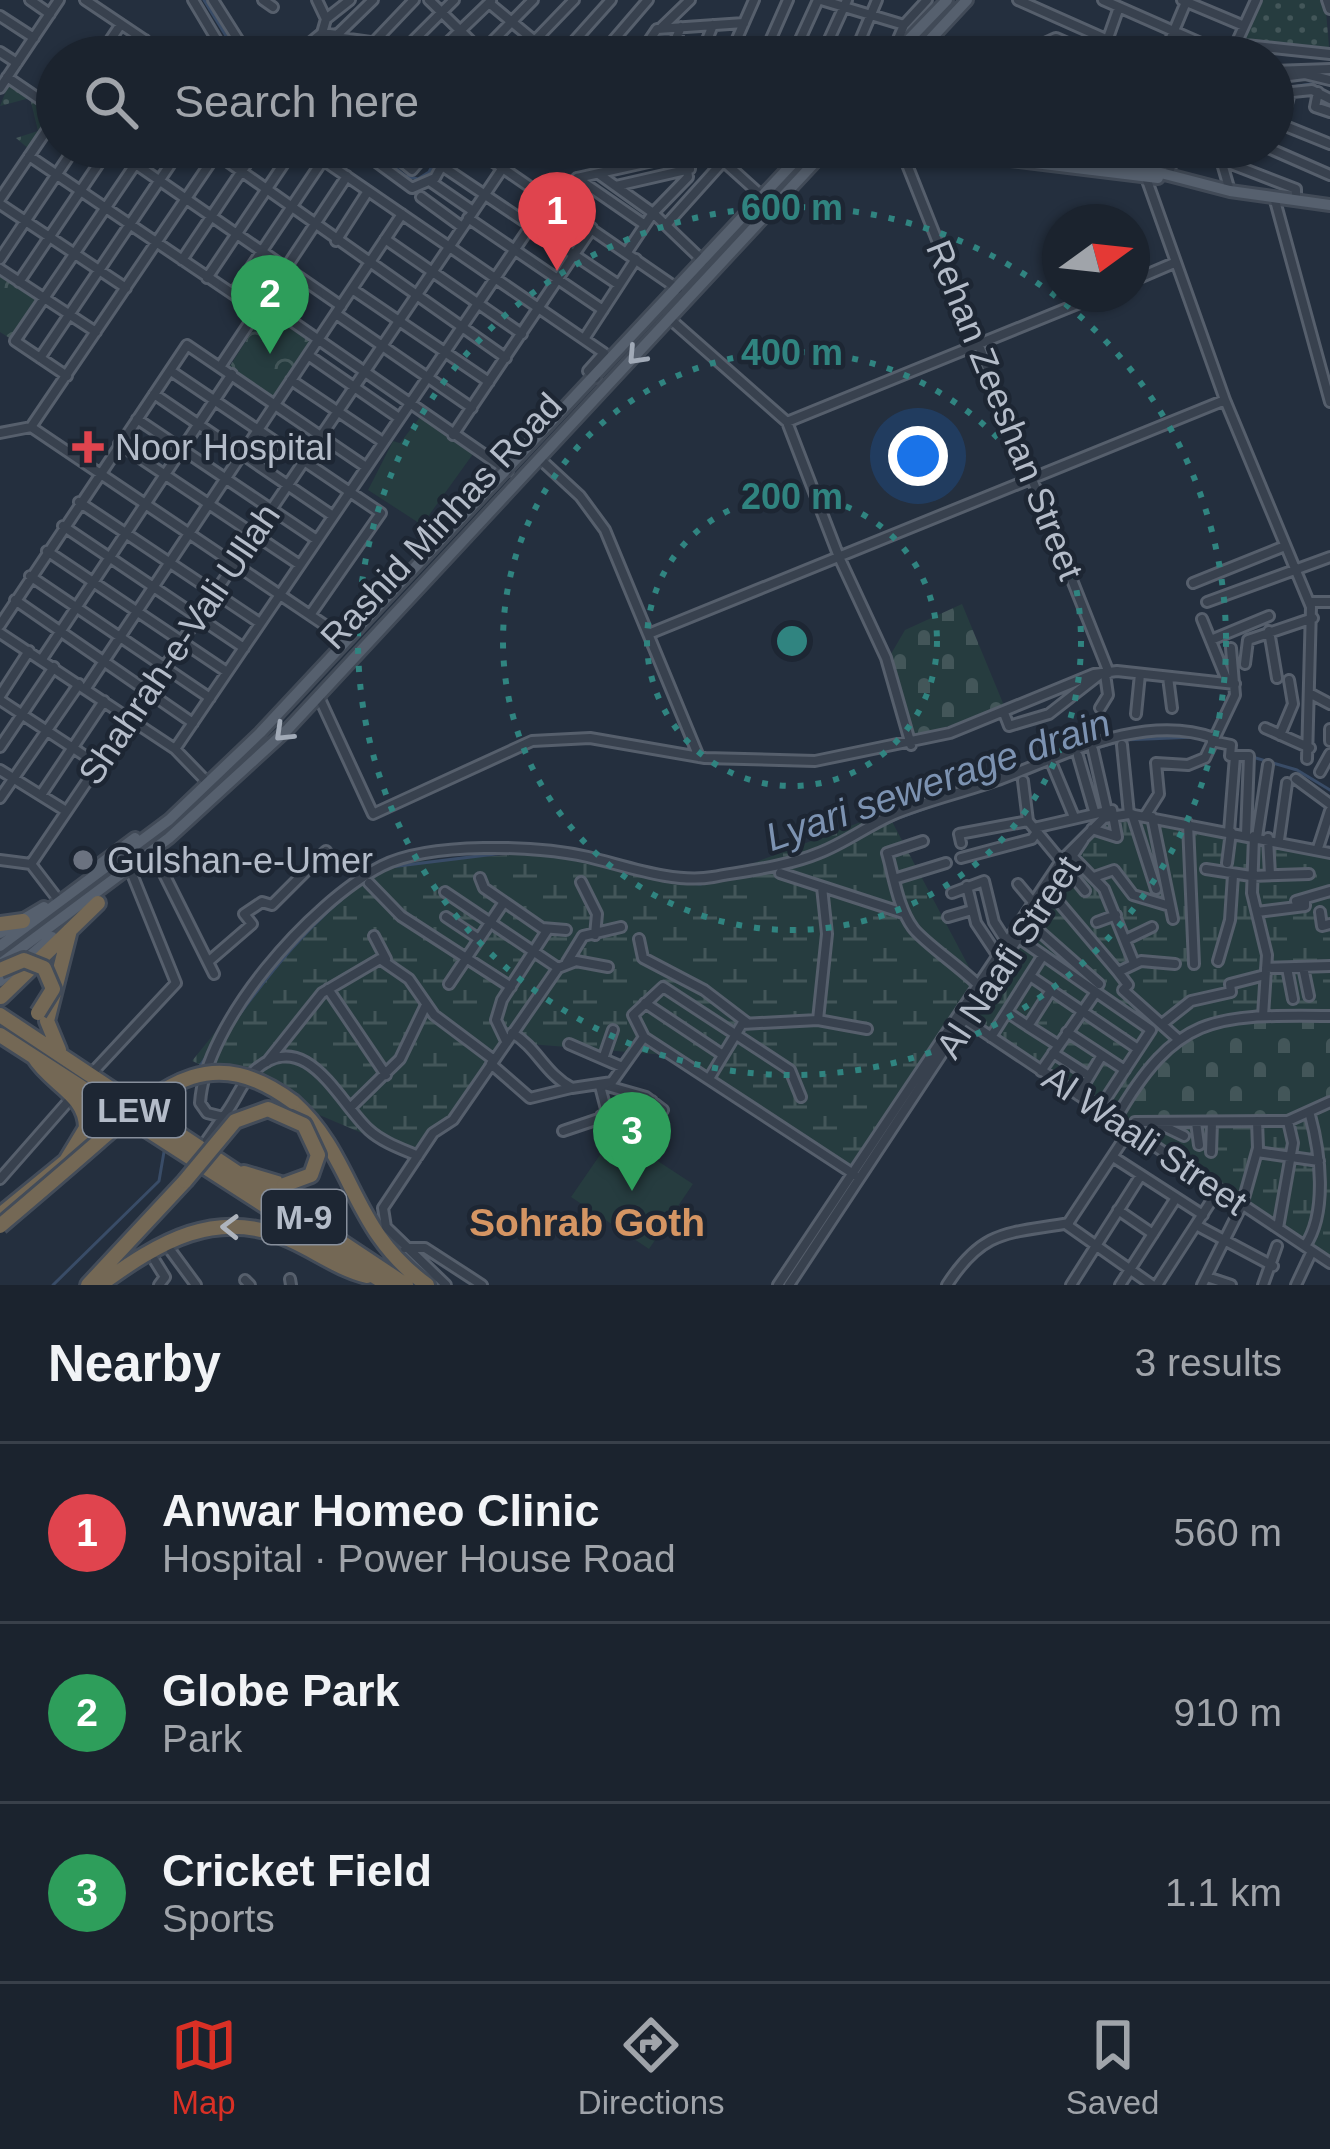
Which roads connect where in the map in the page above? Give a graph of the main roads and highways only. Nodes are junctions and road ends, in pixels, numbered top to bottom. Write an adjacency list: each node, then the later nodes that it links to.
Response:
1 (947, 0): 3 (main road)
2 (967, 0): 4 (main road)
3 (914, 36)
4 (934, 36)
5 (789, 168): 11 (main road, Rashid Minhas Road)
6 (810, 168): 12 (main road, Rashid Minhas Road)
7 (1091, 168): 9 (main road)
8 (1128, 168): 9 (main road)
9 (1155, 175): 10 (main road)
10 (1330, 205)
11 (715, 249): 12 (main road); 13 (main road, Rashid Minhas Road)
12 (725, 260): 14 (main road, Rashid Minhas Road)
13 (682, 284): 14 (main road); 16 (main road, Rashid Minhas Road)
14 (698, 290): 15 (main road, Rashid Minhas Road, one-way to 15)
15 (169, 838): 17 (main road); 22 (main road, Rashid Minhas Road)
16 (61, 898): 18 (main road); 21 (main road)
17 (98, 903): 20 (highway); 23 (main road)
18 (23, 922): 19 (highway)
19 (0, 929)
20 (70, 930): 24 (highway); 28 (highway)
21 (0, 946)
22 (0, 967): 25 (highway, bridge)
23 (0, 981)
24 (1, 997)
25 (0, 1012): 28 (highway)
26 (0, 1036): 27 (highway)
27 (33, 1054): 29 (highway); 32 (highway, LEW)
28 (76, 1064): 29 (highway)
29 (120, 1102): 30 (highway)
30 (204, 1154): 31 (highway, M-9); 34 (highway, M-9)
31 (233, 1170): 35 (highway, LEW, bridge); 37 (highway, M-9)
32 (0, 1215)
33 (0, 1226): 38 (highway, LEW, bridge)
34 (379, 1283): 36 (highway, one-way to 36)
35 (88, 1285)
36 (100, 1285)
37 (406, 1285)
38 (428, 1285)

